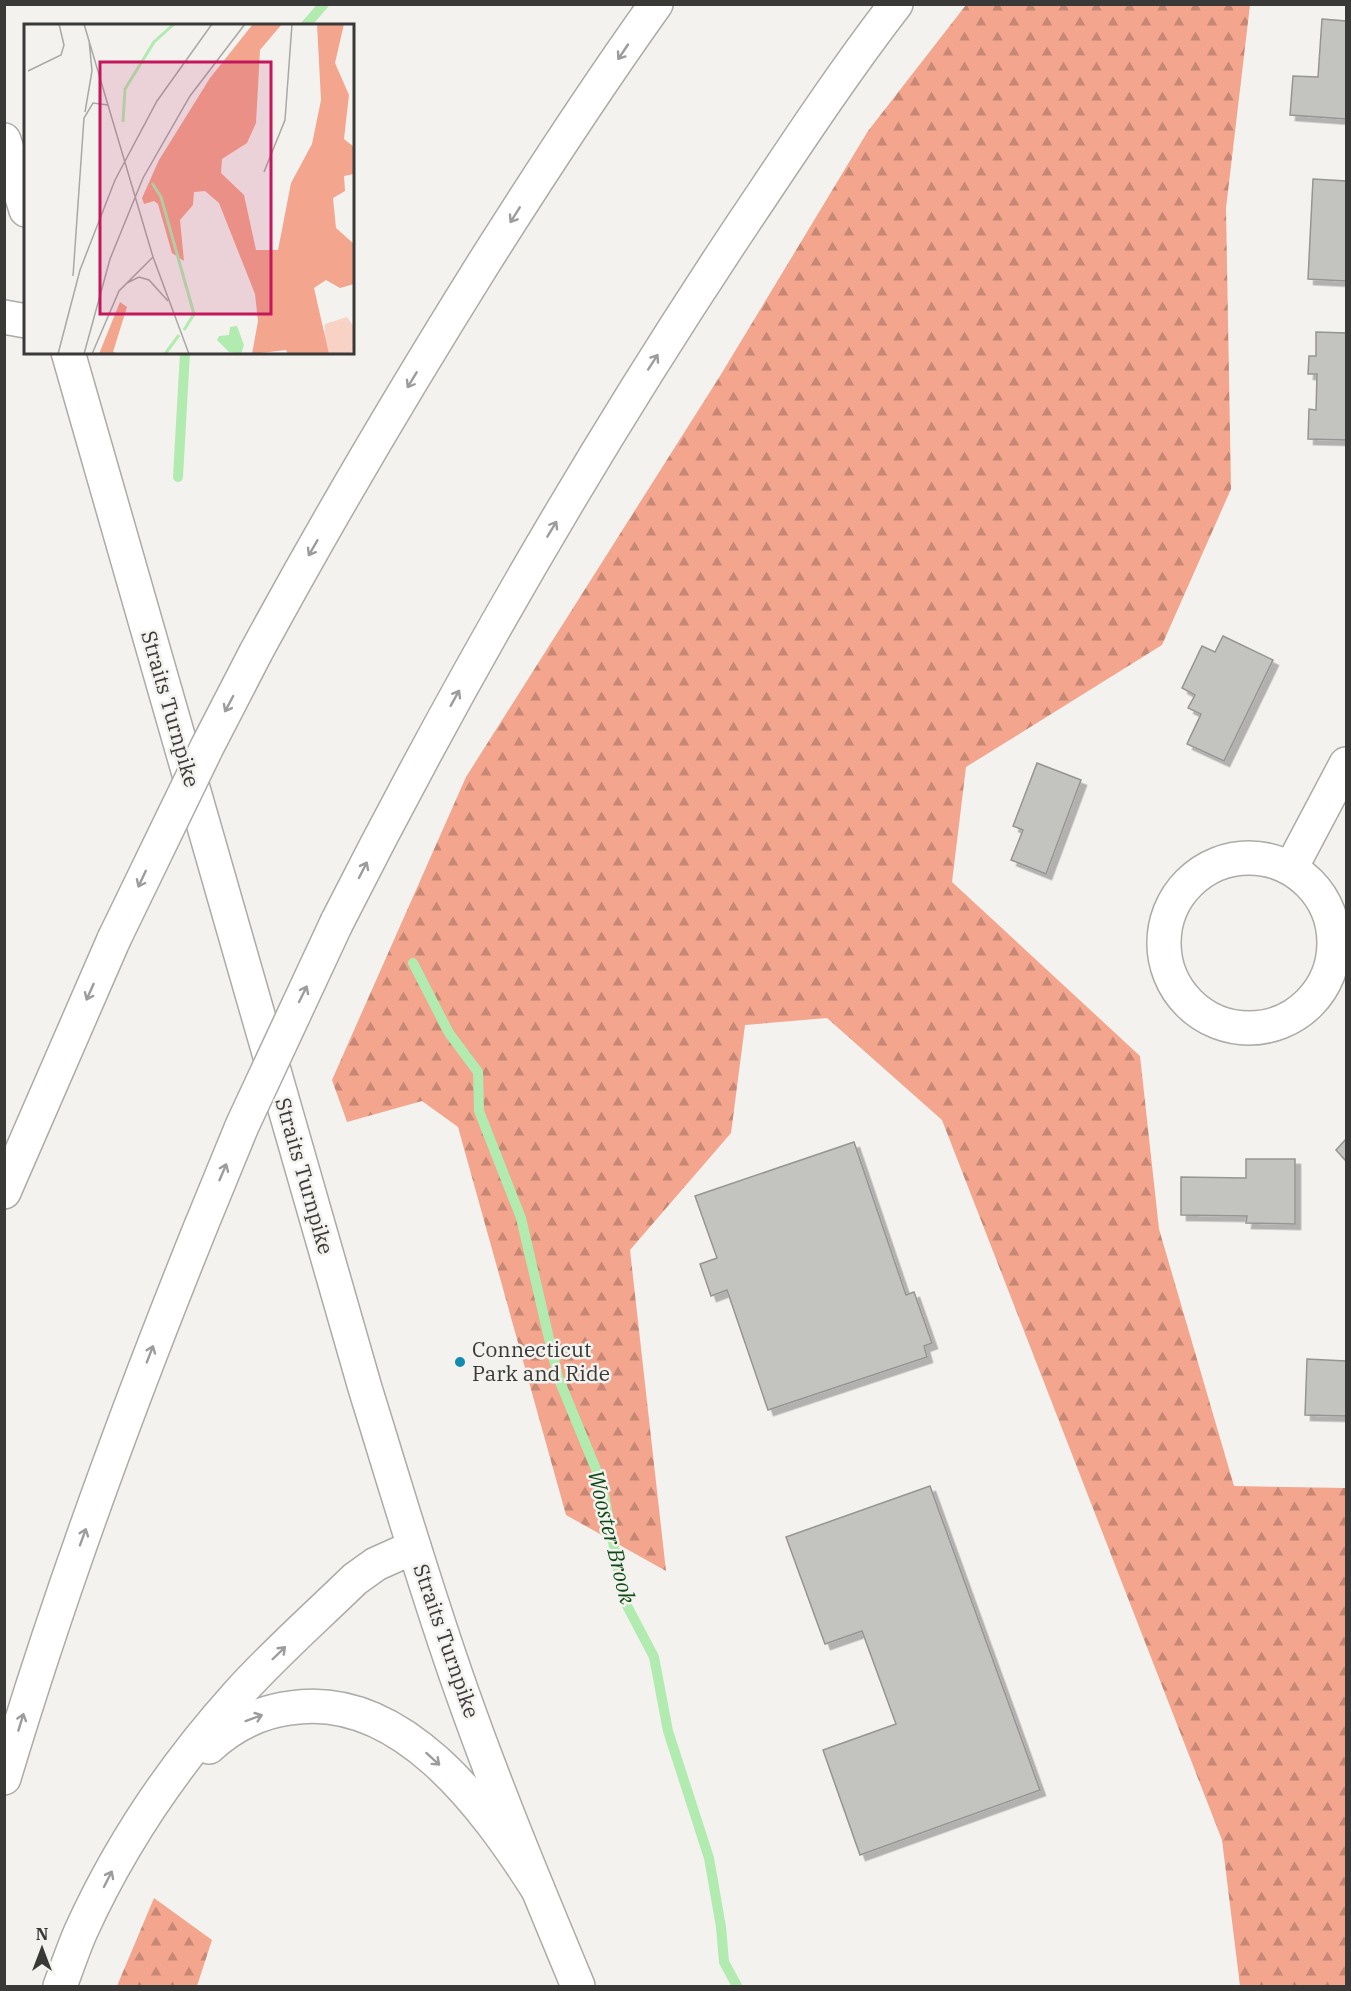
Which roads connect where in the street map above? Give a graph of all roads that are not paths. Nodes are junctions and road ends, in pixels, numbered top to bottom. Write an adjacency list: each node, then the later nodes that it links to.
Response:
1 (656, 4): 10 (main road, one-way to 10, bridge)
2 (896, 4): 12 (main road, one-way to 2, bridge)
3 (4, 140): 4 (main road)
4 (24, 204)
5 (4, 317): 6 (main road)
6 (24, 321)
7 (69, 354): 11 (main road, Straits Turnpike)
8 (1347, 764): 9 (main road)
9 (1292, 868): 9 (main road)
10 (4, 1192)
11 (414, 1547): 13 (main road, one-way to 11); 14 (main road, Straits Turnpike)
12 (4, 1778)
13 (148, 1811): 14 (main road, one-way to 14); 15 (main road, one-way to 13)
14 (537, 1888): 16 (main road, Straits Turnpike)
15 (60, 1986)
16 (578, 1986)

